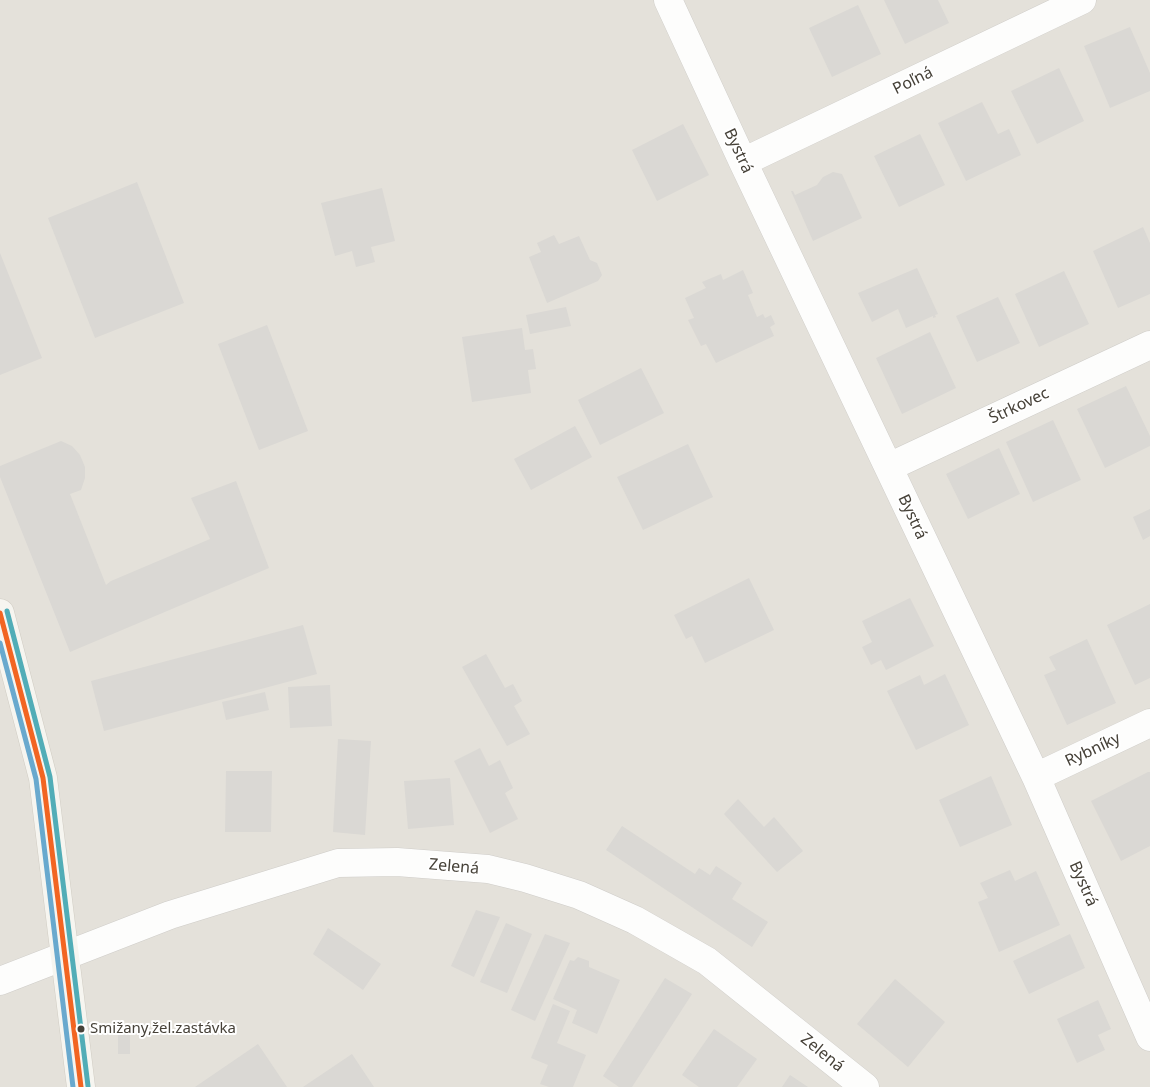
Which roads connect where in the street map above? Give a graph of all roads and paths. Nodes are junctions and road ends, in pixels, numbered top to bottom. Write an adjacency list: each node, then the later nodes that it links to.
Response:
1 (668, 0): 3 (street, Bystrá)
2 (1082, 0): 3 (street, Poľná)
3 (743, 162): 5 (street, Bystrá)
4 (1150, 345): 5 (street, Štrkovec)
5 (889, 467): 8 (street, Bystrá)
6 (0, 613): 9 (street)
7 (1150, 723): 8 (street, Rybníky)
8 (1036, 777): 11 (street, Bystrá)
9 (64, 956): 10 (street, Zelená); 12 (street); 13 (street, Zelená)
10 (0, 981)
11 (1150, 1037)
12 (81, 1087)
13 (865, 1087)

